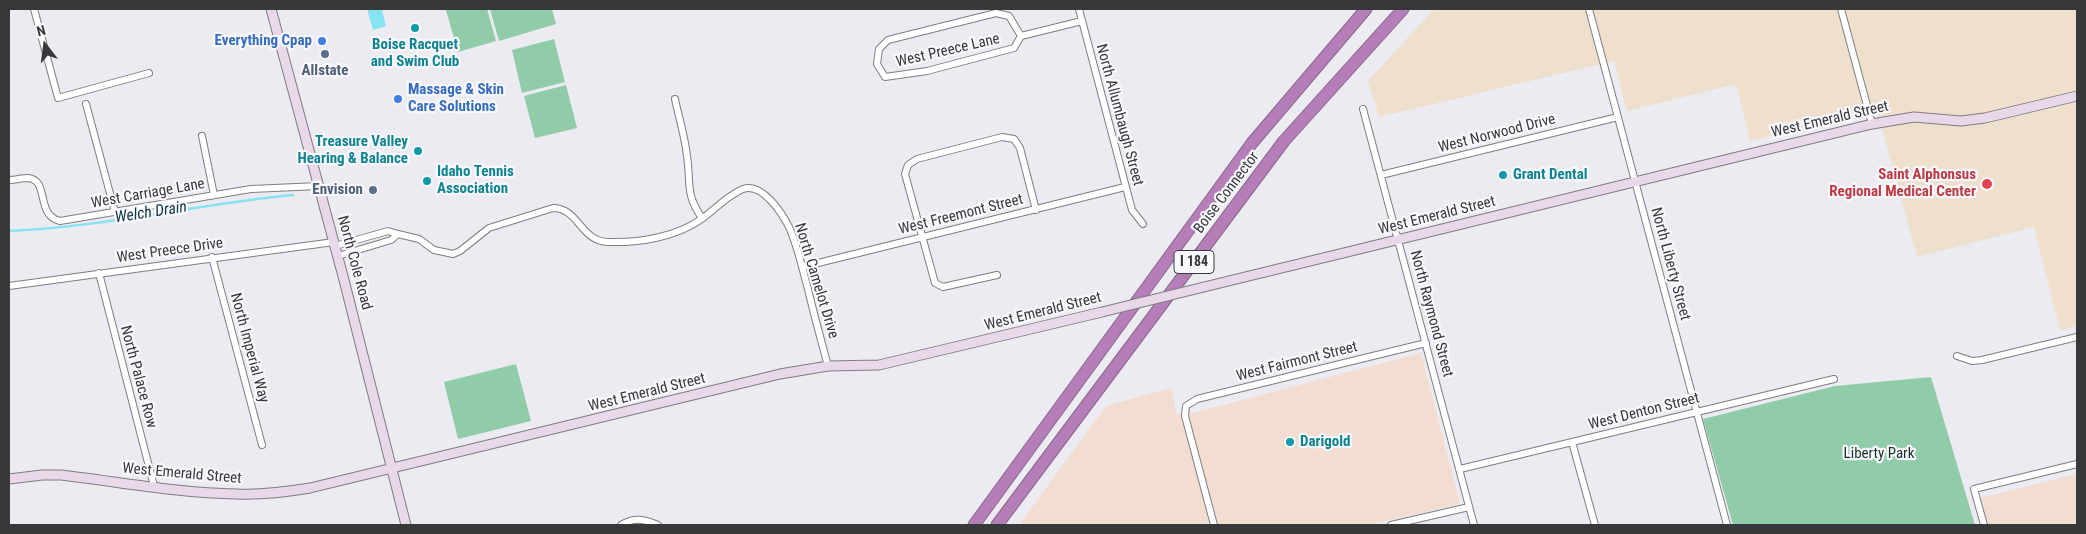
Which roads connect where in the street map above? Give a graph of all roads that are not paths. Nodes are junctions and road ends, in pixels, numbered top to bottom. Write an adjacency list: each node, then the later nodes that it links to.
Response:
1 (34, 9): 10 (street)
2 (272, 9): 21 (main road, North Cole Road)
3 (1078, 9): 8 (street, North Allumbaugh Street)
4 (1366, 9): 55 (highway, Boise Connector / I 184)
5 (1403, 9): 56 (highway, Boise Connector / I 184)
6 (1589, 9): 15 (street, North Liberty Street)
7 (1840, 9): 16 (street)
8 (1082, 21): 9 (street, West Preece Lane); 22 (street, North Allumbaugh Street)
9 (1021, 36): 9 (street, West Preece Lane)
10 (149, 74)
11 (2077, 96): 16 (main road, West Emerald Street)
12 (675, 99): 26 (street)
13 (86, 104): 25 (street)
14 (1363, 108): 18 (street, North Raymond Street)
15 (1618, 117): 18 (street, West Norwood Drive); 20 (street, North Liberty Street)
16 (1872, 124): 20 (main road, West Emerald Street)
17 (202, 136): 23 (street)
18 (1381, 175): 30 (street, North Raymond Street)
19 (9, 180): 25 (street, West Carriage Lane)
20 (1635, 181): 30 (main road, West Emerald Street); 43 (street, North Liberty Street)
21 (319, 186): 23 (street, West Carriage Lane); 31 (main road, North Cole Road)
22 (1126, 187): 24 (street, West Freemont Street); 27 (street, North Allumbaugh Street)
23 (214, 195): 25 (street, West Carriage Lane)
24 (1036, 210): 29 (street, West Freemont Street); 29 (street)
25 (115, 212)
26 (702, 218): 28 (street); 34 (street, North Camelot Drive)
27 (1142, 224)
28 (398, 234): 31 (street, West Preece Drive); 32 (street)
29 (923, 238): 34 (street, West Freemont Street); 36 (street)
30 (1398, 239): 39 (street, North Raymond Street); 41 (main road, West Emerald Street, bridge)
31 (335, 244): 32 (main road, North Cole Road); 33 (street, West Preece Drive)
32 (338, 256): 47 (main road, North Cole Road)
33 (212, 257): 35 (street, West Preece Drive); 45 (street, North Imperial Way)
34 (802, 267): 41 (street, North Camelot Drive)
35 (99, 273): 37 (street, West Preece Drive); 50 (street, North Palace Row)
36 (996, 275)
37 (9, 286)
38 (2077, 337): 40 (street)
39 (1426, 343): 48 (street, North Raymond Street); 57 (street, West Fairmont Street)
40 (1956, 356)
41 (828, 366): 47 (main road, West Emerald Street)
42 (1834, 379): 43 (street, West Denton Street)
43 (1696, 412): 44 (street, West Denton Street); 61 (street, North Liberty Street)
44 (1572, 442): 48 (street, West Denton Street); 60 (street)
45 (262, 445)
46 (2077, 464): 62 (street)
47 (391, 469): 50 (main road, West Emerald Street); 52 (main road, North Cole Road)
48 (1460, 469): 51 (street, North Raymond Street)
49 (9, 479): 50 (main road, West Emerald Street)
50 (154, 486)
51 (1469, 507): 58 (street); 59 (street, North Raymond Street)
52 (406, 525)
53 (620, 525): 54 (street)
54 (658, 525)
55 (974, 525)
56 (998, 525)
57 (1214, 525)
58 (1391, 525)
59 (1474, 525)
60 (1595, 525)
61 (1727, 525)
62 (1984, 525)

